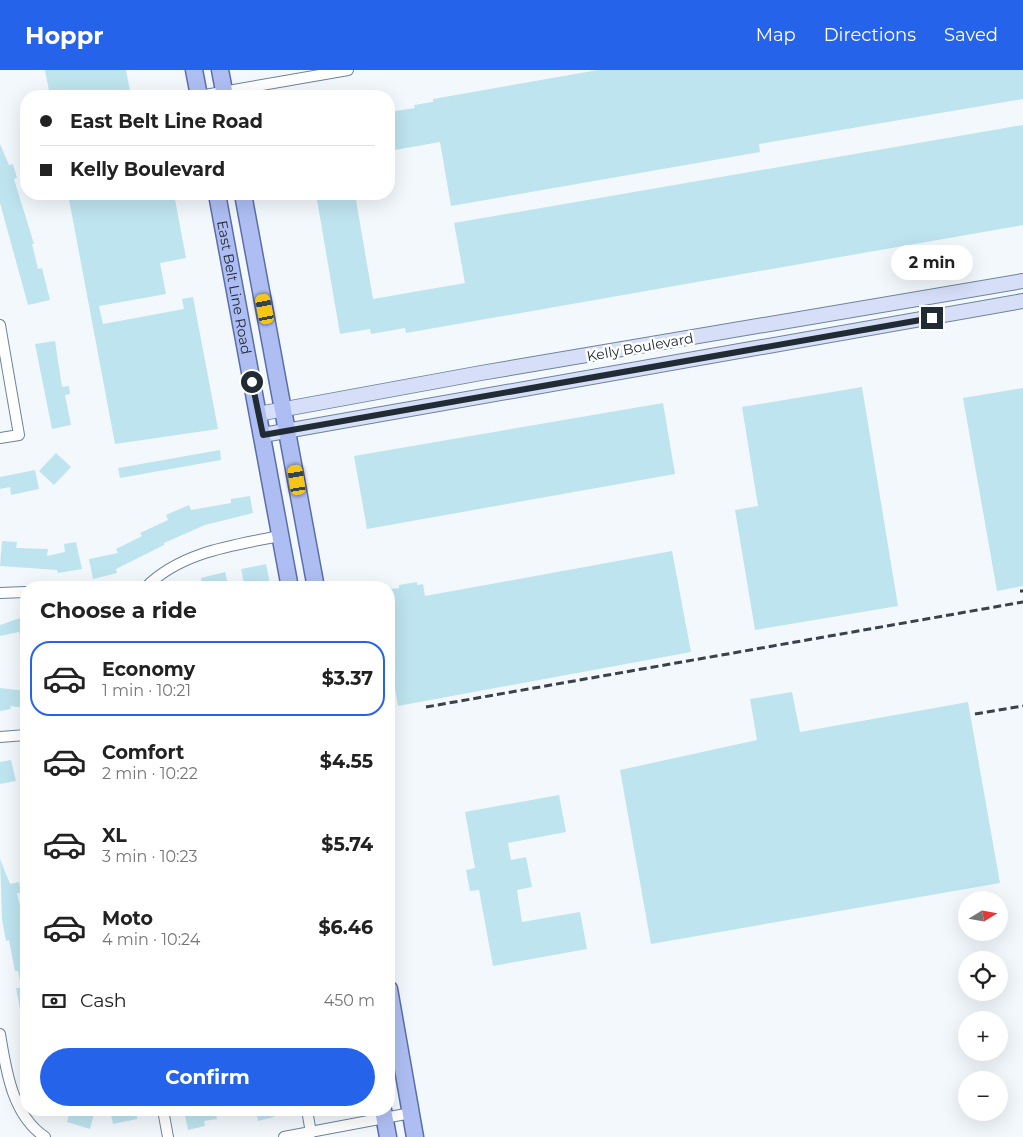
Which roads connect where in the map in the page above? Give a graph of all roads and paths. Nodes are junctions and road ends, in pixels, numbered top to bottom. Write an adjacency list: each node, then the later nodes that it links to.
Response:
1 (194, 70): 4 (main road)
2 (220, 70): 5 (main road)
3 (348, 70): 6 (street)
4 (198, 90)
5 (224, 90)
6 (246, 90)
7 (218, 200): 19 (main road, East Belt Line Road)
8 (244, 200): 18 (main road, East Belt Line Road)
9 (1023, 281): 10 (street, Kelly Boulevard)
10 (911, 301): 12 (street); 14 (street, Kelly Boulevard)
11 (1023, 301): 12 (street, Kelly Boulevard)
12 (914, 322): 15 (street, Kelly Boulevard)
13 (0, 325): 22 (street)
14 (650, 345): 15 (street); 16 (street, Kelly Boulevard)
15 (654, 366): 17 (street, Kelly Boulevard)
16 (481, 373): 17 (street); 18 (street, Kelly Boulevard)
17 (486, 395): 20 (street, Kelly Boulevard)
18 (284, 409): 19 (street, Kelly Boulevard); 20 (main road, East Belt Line Road)
19 (258, 414): 21 (main road, East Belt Line Road)
20 (289, 430): 21 (street, Kelly Boulevard); 26 (main road, East Belt Line Road)
21 (263, 435): 23 (main road, East Belt Line Road)
22 (0, 438)
23 (280, 536): 24 (street); 25 (main road, East Belt Line Road)
24 (155, 581)
25 (289, 581)
26 (315, 581)
27 (20, 592): 28 (street)
28 (0, 593)
29 (20, 735): 30 (street)
30 (0, 737)
31 (395, 1023): 34 (main road)
32 (0, 1034): 33 (street)
33 (20, 1107)
34 (411, 1113): 35 (street); 46 (main road)
35 (395, 1114)
36 (25, 1116): 42 (street)
37 (164, 1116): 43 (street)
38 (308, 1116): 41 (street)
39 (376, 1116): 41 (street)
40 (384, 1116): 45 (main road)
41 (311, 1133): 44 (street)
42 (45, 1137)
43 (168, 1137)
44 (284, 1137)
45 (388, 1137)
46 (415, 1137)

